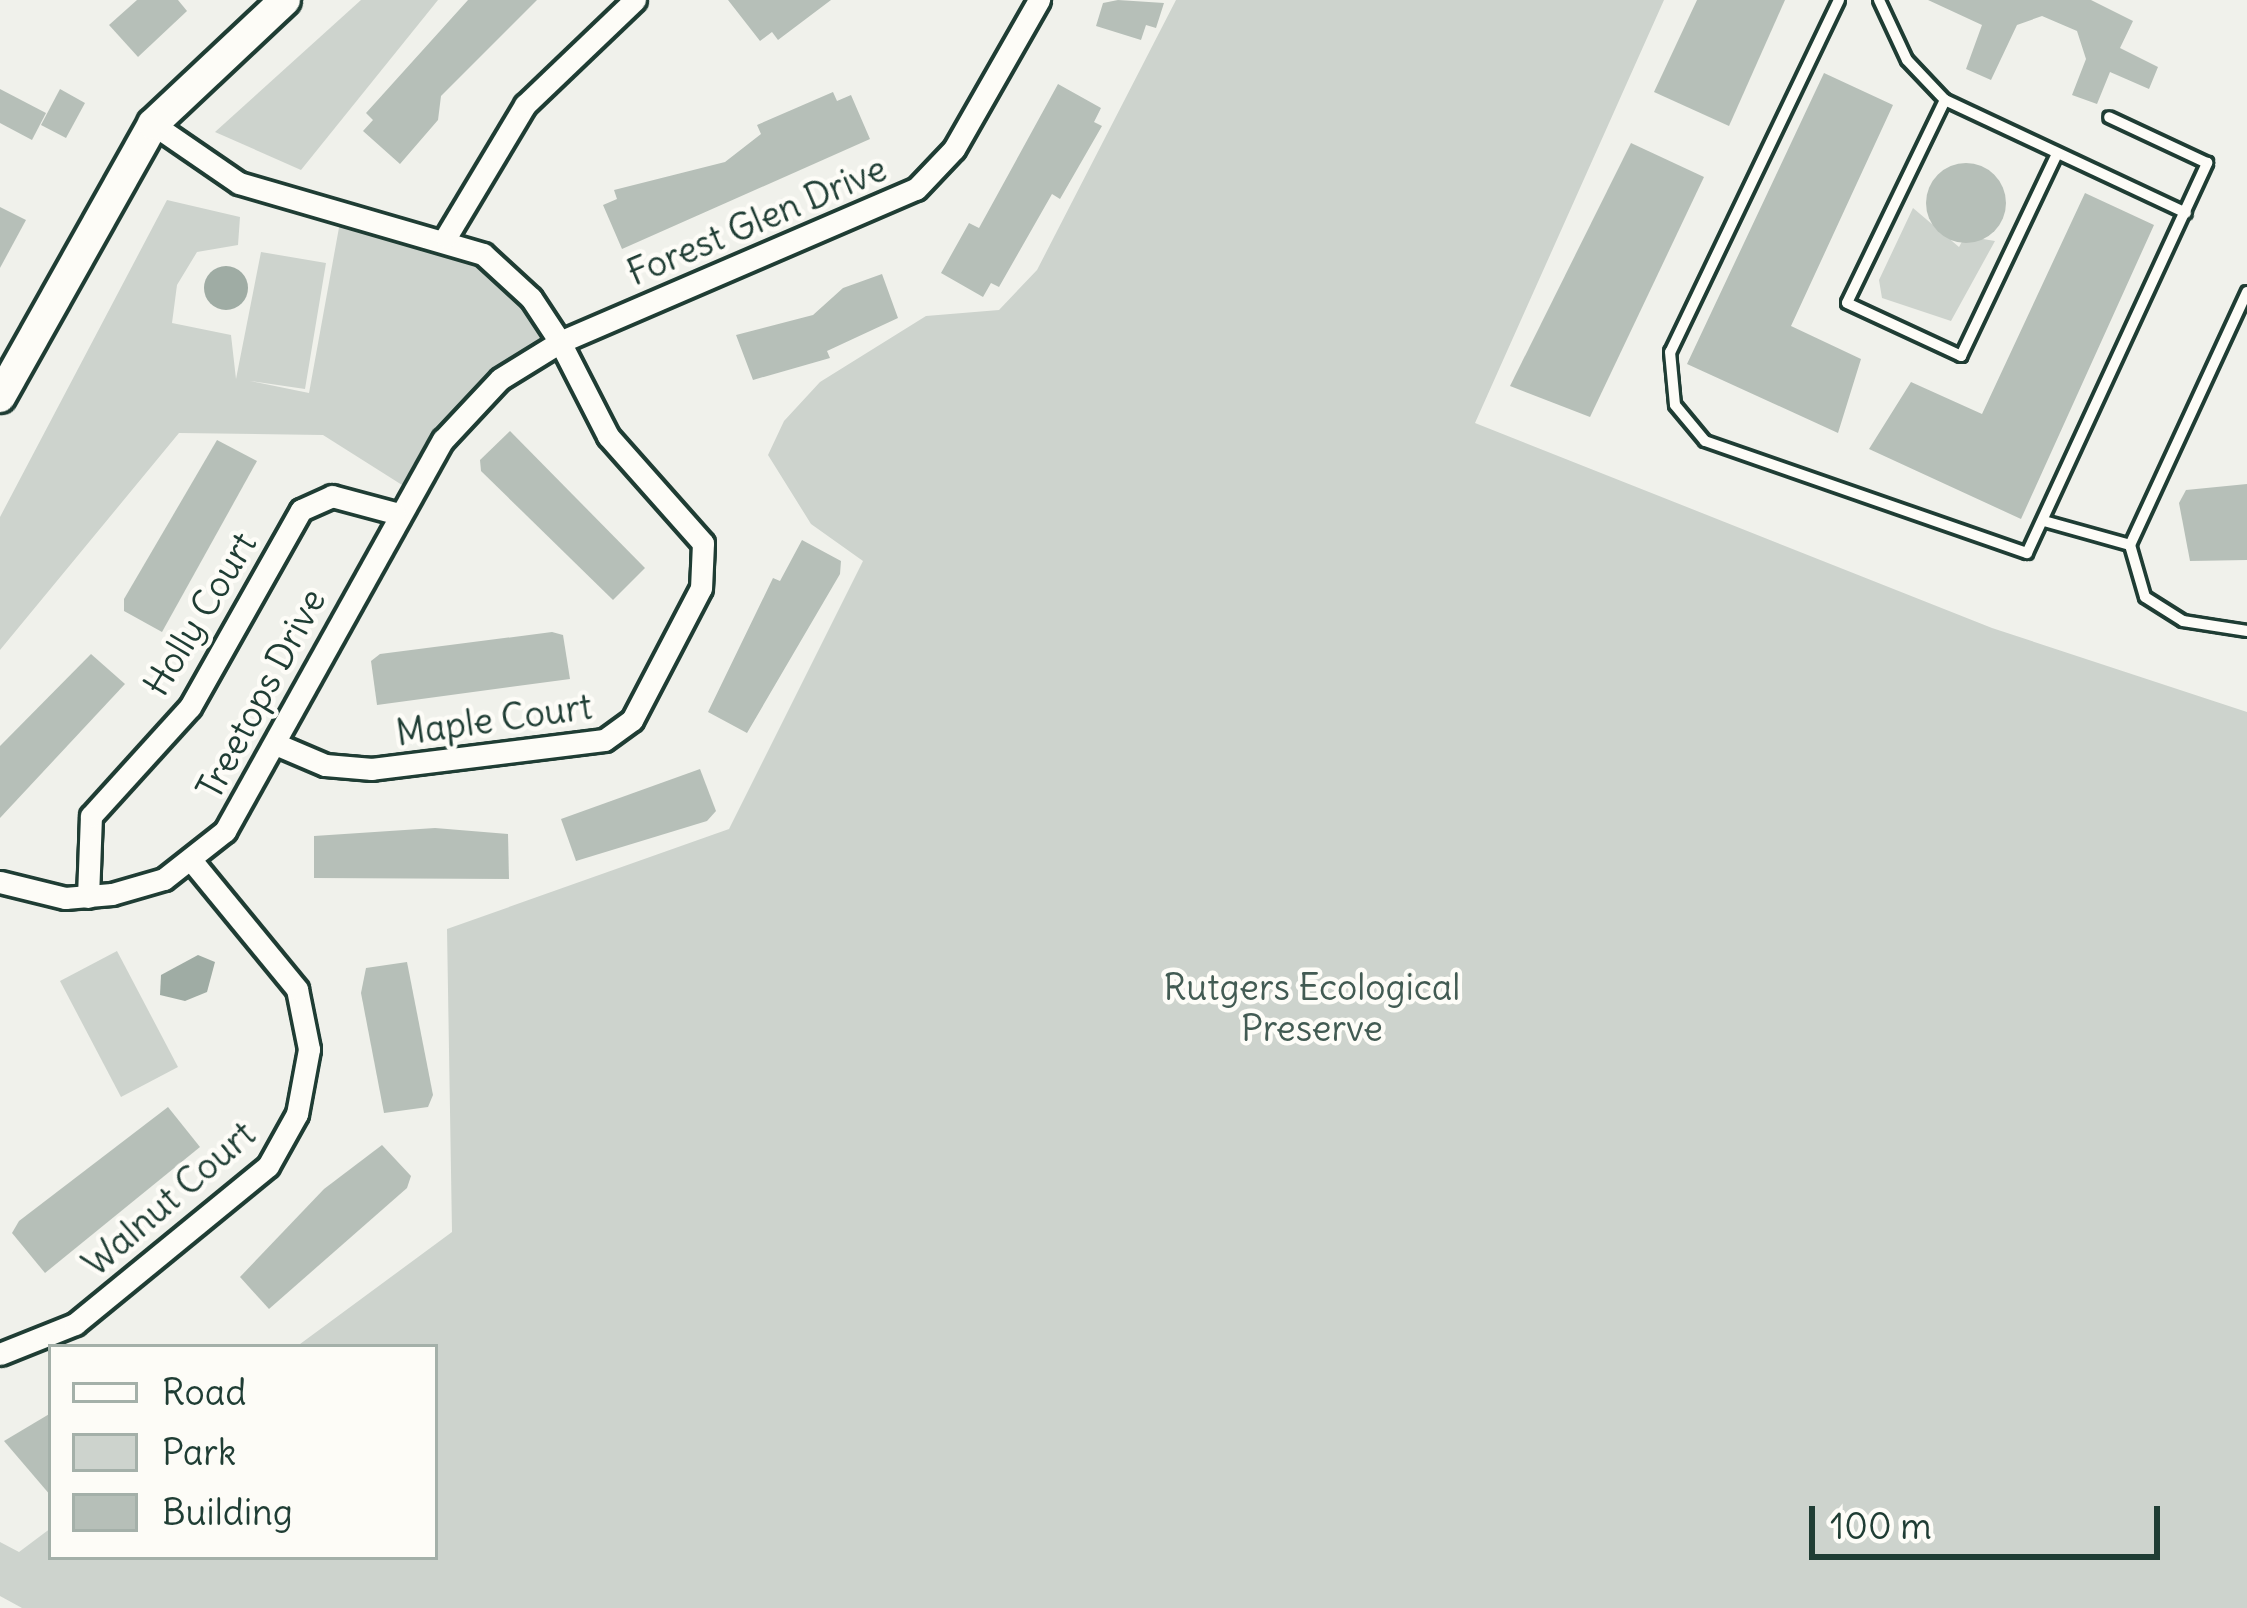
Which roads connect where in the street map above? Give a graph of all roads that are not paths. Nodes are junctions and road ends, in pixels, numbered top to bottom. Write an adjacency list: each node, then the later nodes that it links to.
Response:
1 (286, 0): 8 (street)
2 (635, 0): 11 (street)
3 (1039, 0): 13 (street, Forest Glen Drive)
4 (1840, 0): 16 (lane)
5 (1879, 0): 6 (lane)
6 (1945, 100): 9 (lane); 9 (lane)
7 (2109, 117): 10 (lane)
8 (153, 124): 11 (street); 14 (street)
9 (2056, 156): 10 (lane)
10 (2186, 213): 16 (lane)
11 (446, 237): 13 (street)
12 (2247, 292): 17 (lane)
13 (560, 342): 15 (street, Forest Glen Drive); 19 (street, Maple Court)
14 (0, 397)
15 (394, 513): 19 (street, Treetops Drive); 22 (street, Holly Court)
16 (2044, 520): 17 (lane)
17 (2130, 545): 18 (lane)
18 (2247, 631)
19 (278, 745): 20 (street, Treetops Drive)
20 (191, 860): 22 (street, Treetops Drive); 23 (street, Walnut Court)
21 (0, 882): 22 (street)
22 (88, 897)
23 (0, 1354)

